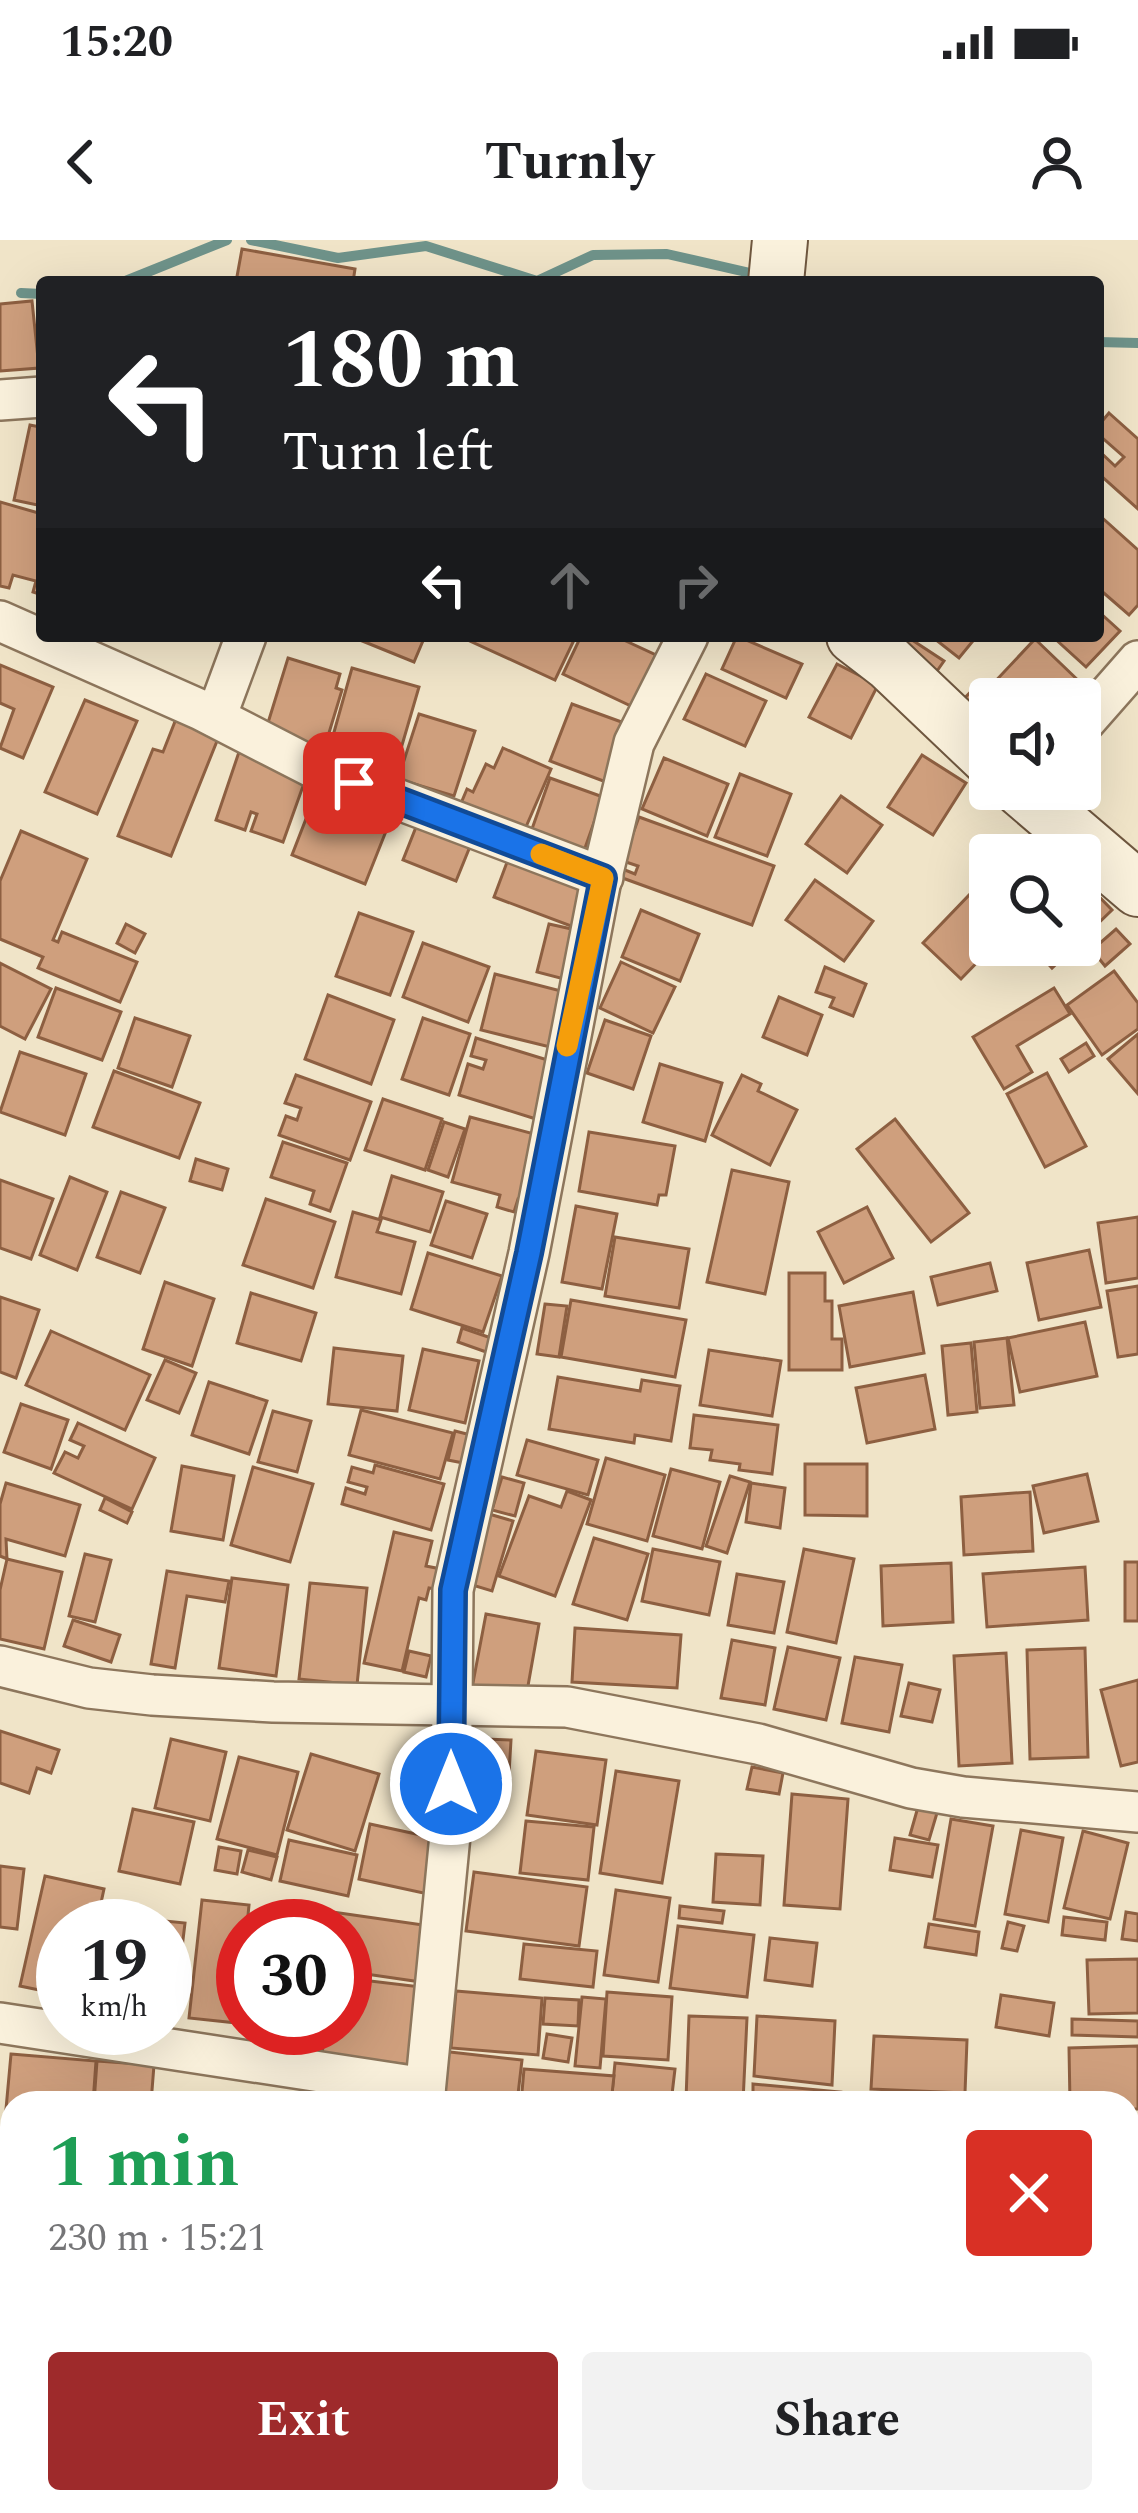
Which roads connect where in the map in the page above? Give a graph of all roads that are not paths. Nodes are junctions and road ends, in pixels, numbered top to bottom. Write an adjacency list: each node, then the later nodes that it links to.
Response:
1 (780, 240): 2 (street)
2 (777, 276)
3 (36, 397): 4 (street)
4 (0, 400)
5 (0, 621): 6 (street)
6 (36, 637)
7 (47, 642): 13 (street)
8 (244, 642): 13 (street)
9 (685, 642): 16 (street)
10 (862, 642): 14 (street)
11 (1138, 661): 12 (street)
12 (1101, 703)
13 (216, 717): 16 (street)
14 (969, 738)
15 (1047, 810): 17 (street)
16 (603, 878): 19 (street)
17 (1138, 889)
18 (0, 1666): 19 (street)
19 (452, 1704): 20 (street); 23 (street)
20 (1138, 1812)
21 (0, 2023): 22 (street)
22 (395, 2091)
23 (424, 2091)

